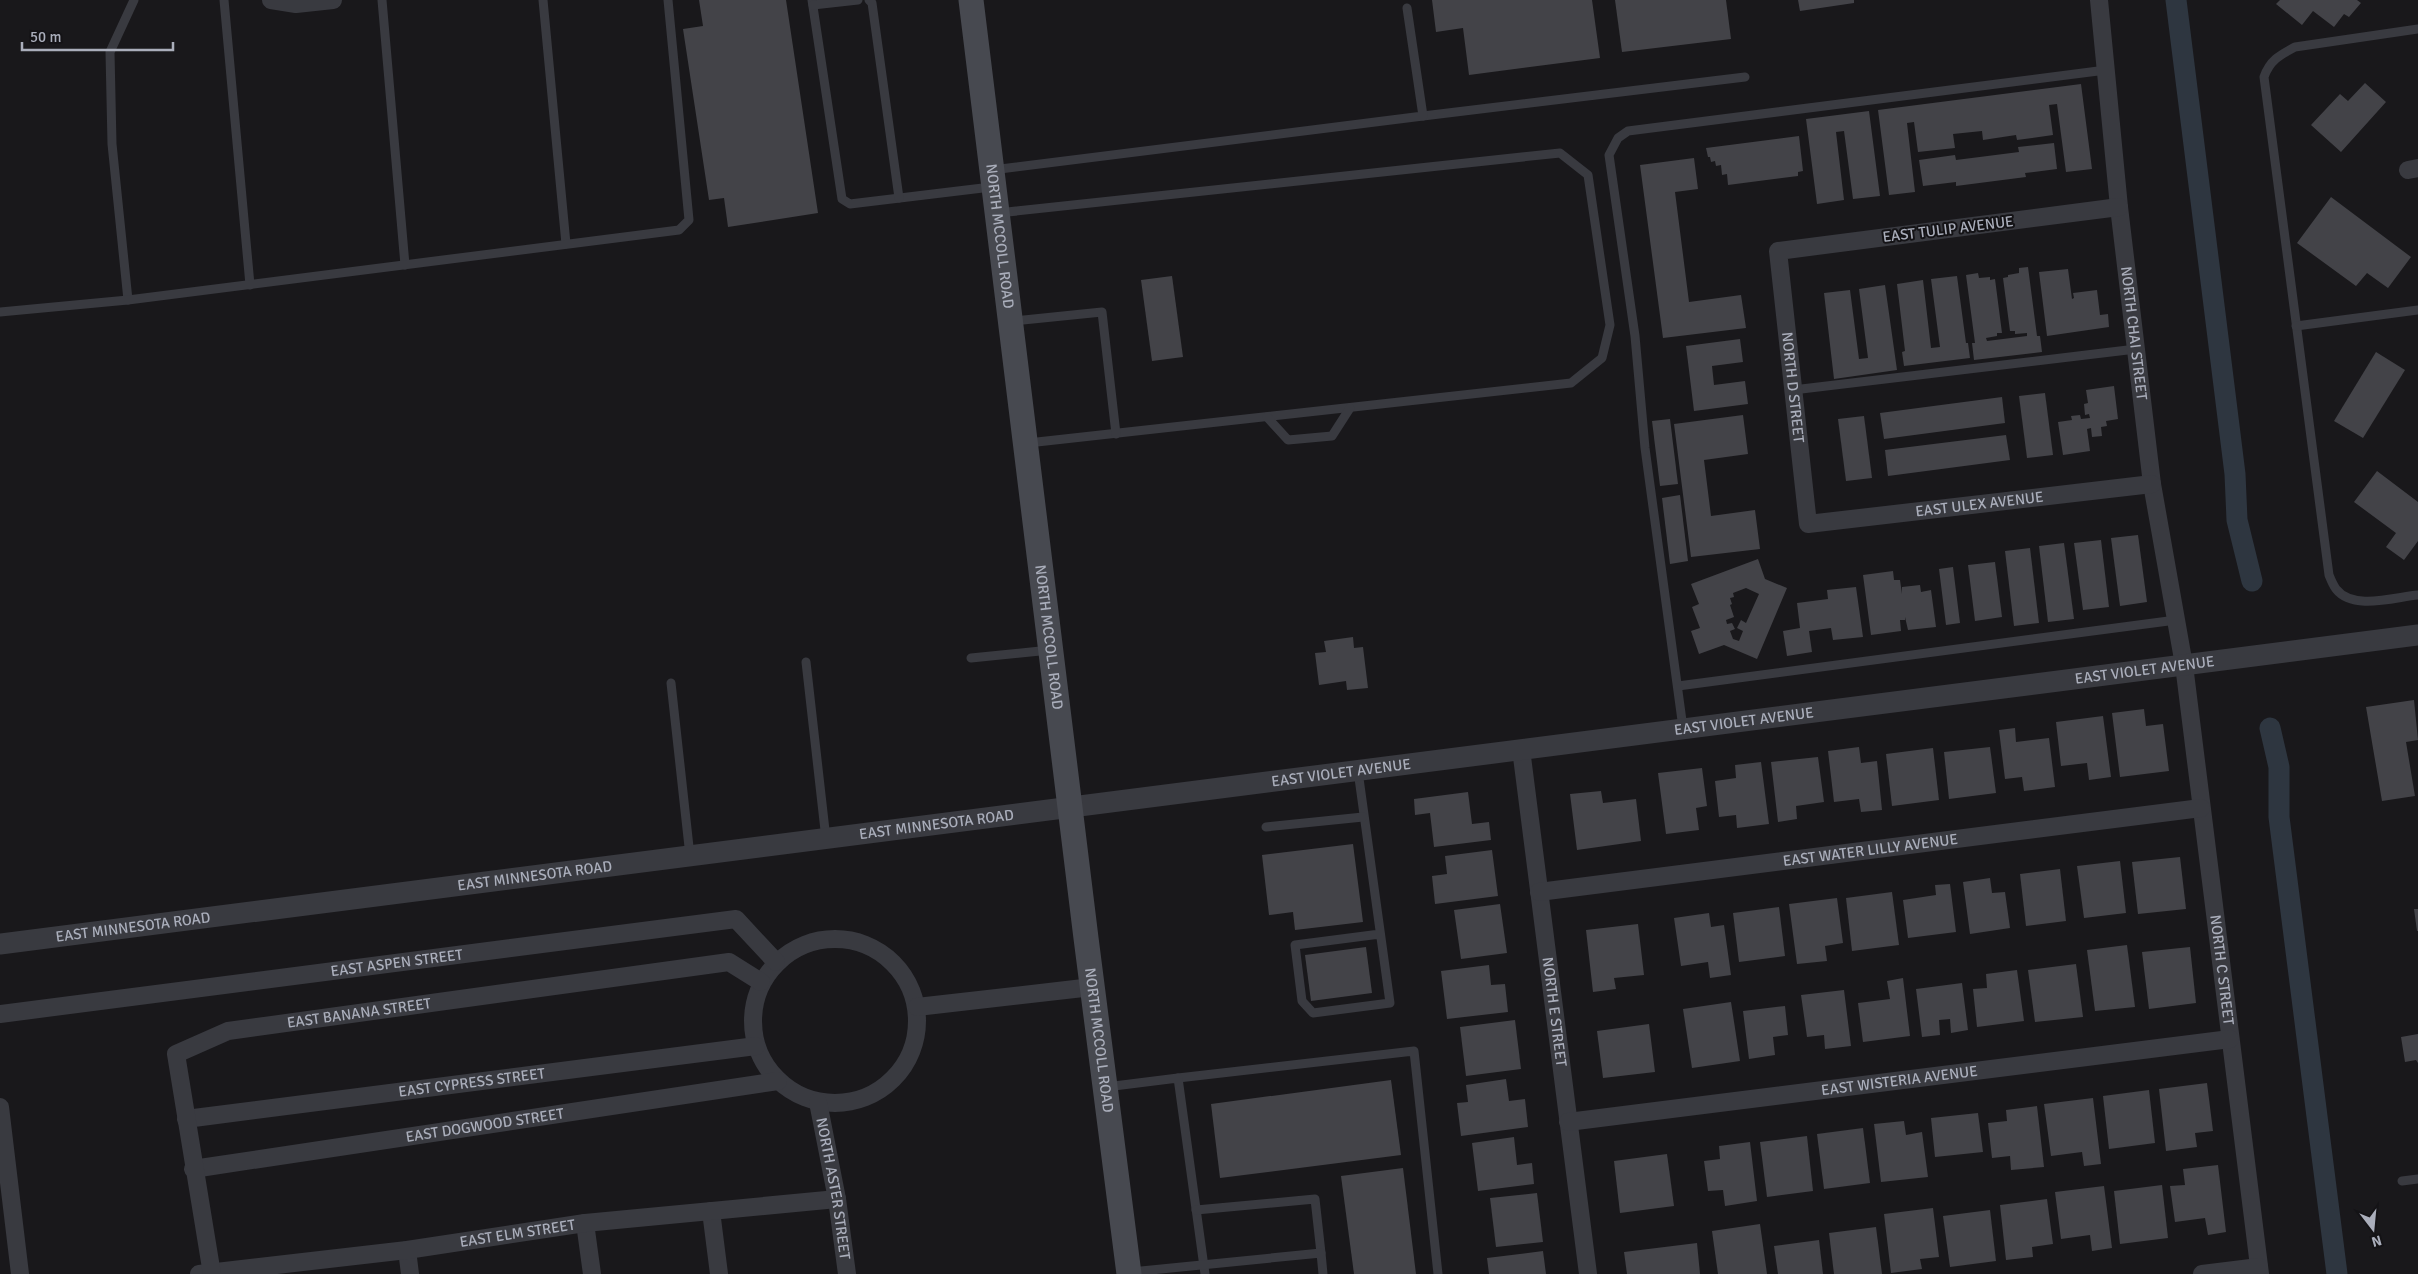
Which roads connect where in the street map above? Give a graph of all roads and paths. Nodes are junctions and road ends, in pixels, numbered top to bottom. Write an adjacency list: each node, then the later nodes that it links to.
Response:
1 (134, 0): 26 (lane)
2 (224, 0): 25 (lane)
3 (271, 0): 4 (street)
4 (333, 0)
5 (382, 0): 24 (lane)
6 (543, 0): 22 (lane)
7 (668, 0): 22 (lane)
8 (858, 0): 12 (lane)
9 (869, 0): 19 (lane)
10 (971, 0): 18 (main road, NORTH MCCOLL ROAD)
11 (2099, 0): 15 (street, NORTH CHAI STREET)
12 (812, 2): 19 (lane)
13 (1407, 8): 17 (lane)
14 (2418, 30): 30 (lane)
15 (2106, 70): 20 (street, NORTH CHAI STREET); 47 (lane)
16 (1745, 78): 17 (lane)
17 (1423, 116): 18 (lane)
18 (993, 178): 19 (lane); 21 (main road, NORTH MCCOLL ROAD)
19 (899, 198)
20 (2118, 207): 23 (street, EAST TULIP AVENUE); 31 (street, NORTH CHAI STREET)
21 (997, 213): 29 (main road, NORTH MCCOLL ROAD); 33 (lane)
22 (566, 244): 24 (lane)
23 (1778, 251): 32 (street, NORTH D STREET)
24 (404, 265): 25 (lane)
25 (250, 285): 26 (lane)
26 (128, 300): 28 (lane)
27 (2418, 310): 30 (lane)
28 (0, 312)
29 (1010, 322): 35 (lane); 36 (main road, NORTH MCCOLL ROAD)
30 (2296, 326): 39 (lane)
31 (2136, 349): 32 (lane); 37 (street, NORTH CHAI STREET)
32 (1793, 390): 38 (street, NORTH D STREET)
33 (1350, 408): 34 (lane); 34 (lane)
34 (1267, 417): 35 (lane)
35 (1116, 434): 36 (lane)
36 (1025, 444): 42 (main road, NORTH MCCOLL ROAD)
37 (2152, 484): 38 (street, EAST ULEX AVENUE); 40 (street, NORTH CHAI STREET)
38 (1808, 524)
39 (2418, 595)
40 (2176, 620): 45 (street, NORTH CHAI STREET); 47 (lane)
41 (2418, 635): 45 (street, EAST VIOLET AVENUE)
42 (1050, 650): 43 (lane); 51 (main road, NORTH MCCOLL ROAD)
43 (971, 658)
44 (806, 662): 55 (lane)
45 (2184, 665): 48 (street, EAST VIOLET AVENUE); 52 (street, NORTH C STREET)
46 (671, 683): 56 (lane)
47 (1678, 686): 48 (lane)
48 (1683, 728): 49 (street, EAST VIOLET AVENUE)
49 (1521, 749): 50 (street, EAST VIOLET AVENUE); 57 (street, NORTH E STREET)
50 (1358, 771): 51 (street, EAST VIOLET AVENUE); 53 (lane)
51 (1070, 808): 55 (street, EAST MINNESOTA ROAD); 62 (main road, NORTH MCCOLL ROAD)
52 (2201, 808): 57 (street, EAST WATER LILLY AVENUE); 65 (street, NORTH C STREET)
53 (1363, 817): 54 (lane); 58 (lane)
54 (1266, 827)
55 (826, 839): 56 (street, EAST MINNESOTA ROAD)
56 (690, 856): 59 (street, EAST MINNESOTA ROAD)
57 (1539, 892): 73 (street, NORTH E STREET)
58 (1380, 934): 58 (lane)
59 (0, 944)
60 (776, 962): 61 (street); 63 (street); 64 (street, EAST ASPEN STREET)
61 (761, 982): 66 (street); 72 (street, EAST BANANA STREET)
62 (1092, 987): 63 (street); 69 (main road, NORTH MCCOLL ROAD)
63 (917, 1007): 70 (street)
64 (0, 1014)
65 (2230, 1039): 73 (street, EAST WISTERIA AVENUE); 84 (street, NORTH C STREET)
66 (756, 1046): 68 (street); 72 (street, EAST CYPRESS STREET)
67 (1178, 1078): 69 (lane); 78 (lane); 93 (lane)
68 (778, 1081): 70 (street); 74 (street, EAST DOGWOOD STREET)
69 (1105, 1088): 86 (main road, NORTH MCCOLL ROAD)
70 (818, 1102): 77 (street, NORTH ASTER STREET)
71 (0, 1107): 87 (street)
72 (186, 1119): 74 (street, EAST BANANA STREET)
73 (1568, 1122): 94 (street, NORTH E STREET)
74 (193, 1169): 85 (street, EAST BANANA STREET)
75 (2418, 1179): 76 (lane)
76 (2402, 1181)
77 (837, 1199): 79 (street, EAST ELM STREET); 91 (street, NORTH ASTER STREET)
78 (1196, 1210): 82 (lane); 83 (lane)
79 (711, 1211): 80 (street, EAST ELM STREET); 90 (street)
80 (585, 1223): 81 (street, EAST ELM STREET); 89 (street)
81 (407, 1250): 85 (street, EAST ELM STREET); 88 (street)
82 (1321, 1253): 83 (lane); 92 (lane)
83 (1204, 1270): 86 (lane)
84 (2260, 1270): 95 (street)
85 (207, 1273)
86 (1129, 1273)
87 (20, 1274)
88 (410, 1274)
89 (592, 1274)
90 (719, 1274)
91 (847, 1274)
92 (1323, 1274)
93 (1438, 1274)
94 (1588, 1274)
95 (2202, 1274)

